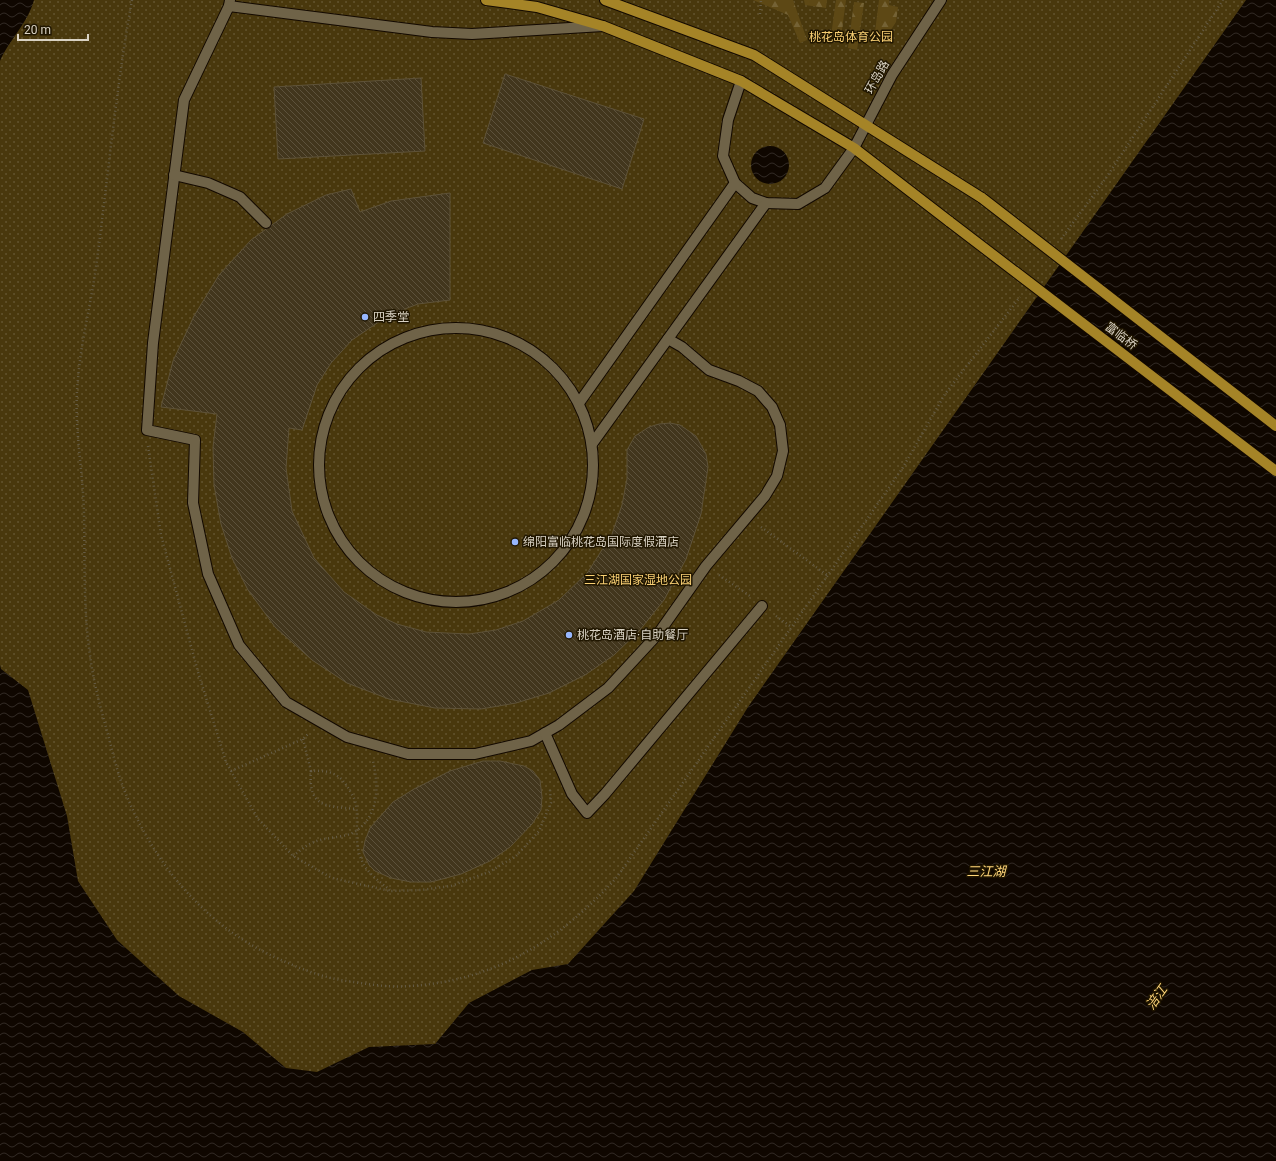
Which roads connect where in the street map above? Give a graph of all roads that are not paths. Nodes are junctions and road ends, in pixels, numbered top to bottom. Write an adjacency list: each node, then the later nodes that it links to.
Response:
1 (486, 0): 5 (main road, 富临桥)
2 (605, 0): 7 (main road, 富临桥)
3 (941, 0): 7 (street, 环岛路)
4 (229, 3): 5 (street); 9 (street)
5 (603, 26): 6 (main road, 富临桥)
6 (741, 81): 8 (main road, 富临桥); 10 (street)
7 (866, 124): 8 (street, 环岛路); 15 (main road, 富临桥, bridge)
8 (854, 148): 11 (street, 环岛路); 17 (main road, 富临桥, bridge)
9 (174, 175): 12 (street); 19 (street)
10 (735, 183): 11 (street); 14 (street)
11 (766, 203): 13 (street)
12 (266, 223)
13 (668, 339): 16 (street); 19 (street)
14 (579, 403): 16 (street); 16 (street)
15 (1276, 426)
16 (592, 444)
17 (1276, 471)
18 (762, 606): 19 (street)
19 (545, 733)

